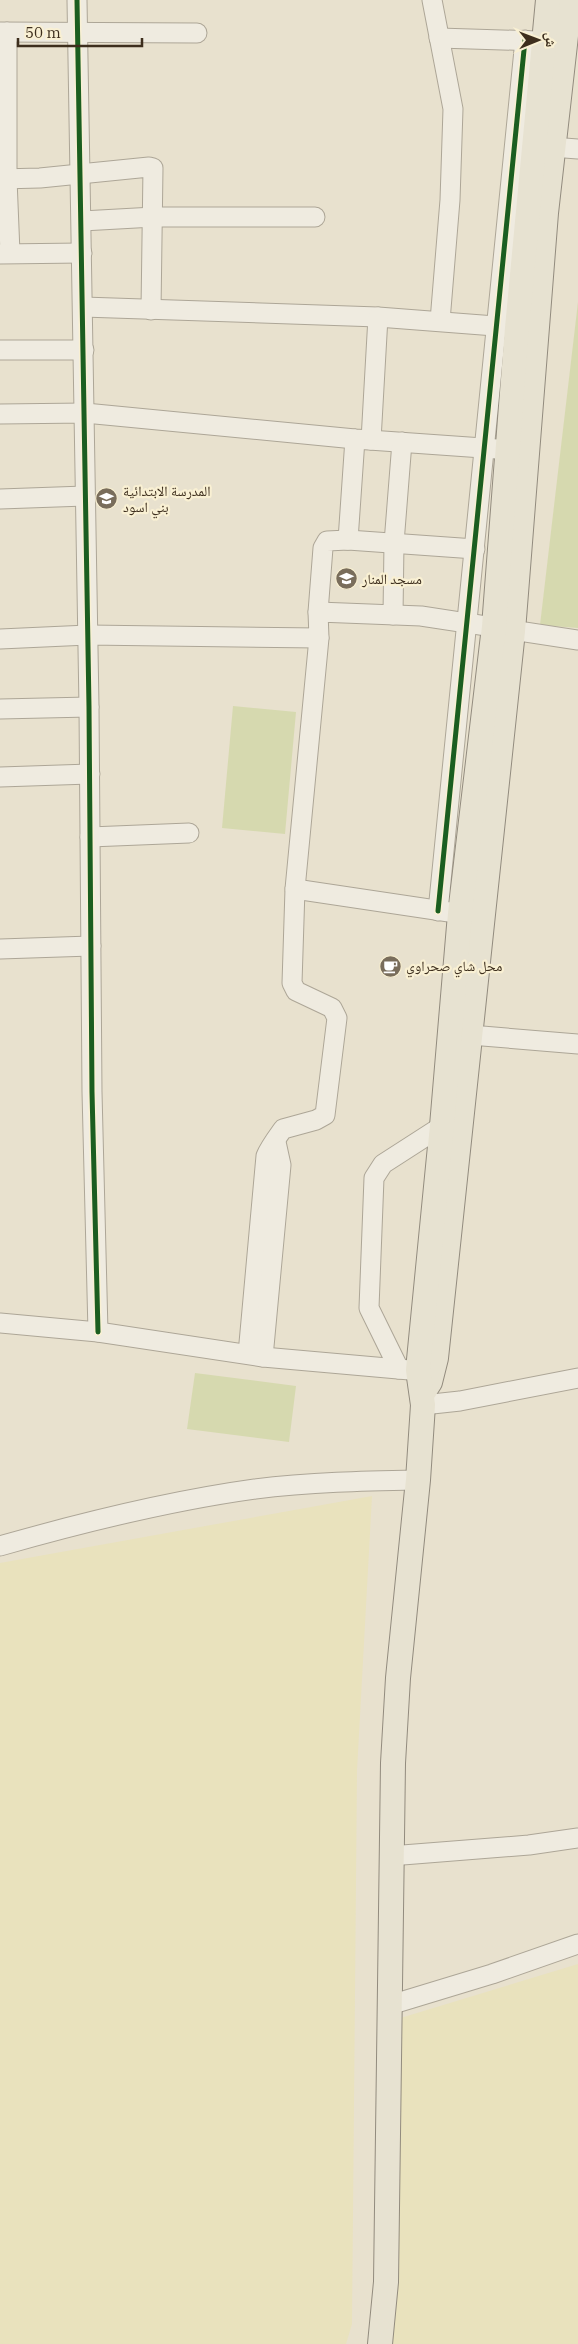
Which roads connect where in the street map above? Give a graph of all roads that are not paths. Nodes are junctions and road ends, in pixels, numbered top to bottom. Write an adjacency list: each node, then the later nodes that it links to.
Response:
1 (77, 0): 6 (street)
2 (432, 0): 8 (street)
3 (548, 0): 9 (main road)
4 (572, 15): 10 (main road)
5 (4, 32): 6 (street); 13 (street)
6 (77, 32): 7 (street); 12 (street)
7 (197, 33)
8 (439, 38): 9 (street); 22 (street)
9 (534, 41): 23 (main road)
10 (552, 147): 11 (street); 23 (main road)
11 (578, 150)
12 (80, 174): 13 (street); 14 (street); 16 (street)
13 (4, 179): 18 (street)
14 (154, 217): 15 (street); 16 (street); 20 (street)
15 (315, 217)
16 (82, 221): 17 (street)
17 (82, 253): 18 (street); 19 (street)
18 (5, 254)
19 (83, 307): 20 (street); 25 (street)
20 (151, 310): 21 (street)
21 (378, 317): 22 (street); 28 (street)
22 (440, 321): 23 (street)
23 (517, 328): 30 (main road); 39 (main road)
24 (0, 350): 25 (street)
25 (84, 350): 26 (street)
26 (85, 413): 27 (street); 28 (street); 31 (street)
27 (0, 414)
28 (363, 440): 29 (street); 33 (street)
29 (402, 442): 30 (street); 34 (street)
30 (496, 449): 35 (street); 39 (main road)
31 (85, 496): 32 (street); 40 (street)
32 (0, 499)
33 (348, 540): 34 (street); 36 (street)
34 (394, 542): 35 (street); 37 (street)
35 (475, 549): 38 (street)
36 (318, 612): 37 (street); 41 (street)
37 (393, 614): 38 (street)
38 (469, 622): 39 (street); 51 (street)
39 (504, 629): 43 (street); 51 (main road)
40 (88, 635): 41 (street); 42 (street); 44 (street)
41 (319, 638): 50 (street)
42 (0, 639)
43 (578, 640)
44 (89, 706): 45 (street); 46 (street)
45 (0, 709)
46 (90, 774): 47 (street); 49 (street)
47 (0, 777)
48 (189, 833): 49 (street)
49 (90, 837): 52 (street)
50 (295, 889): 51 (street); 59 (street)
51 (460, 914): 54 (main road)
52 (92, 946): 53 (street); 58 (street)
53 (0, 949)
54 (460, 1034): 55 (street); 56 (main road); 61 (main road)
55 (578, 1044)
56 (442, 1126): 61 (main road); 61 (street)
57 (0, 1323): 58 (street)
58 (98, 1332): 59 (street)
59 (256, 1356): 61 (street)
60 (578, 1378): 61 (street)
61 (419, 1382): 62 (main road)
62 (418, 1480): 63 (street); 65 (main road)
63 (0, 1546)
64 (578, 1838): 65 (street)
65 (390, 1856): 67 (main road)
66 (578, 1944): 67 (street)
67 (390, 2004): 68 (main road)
68 (380, 2344)

